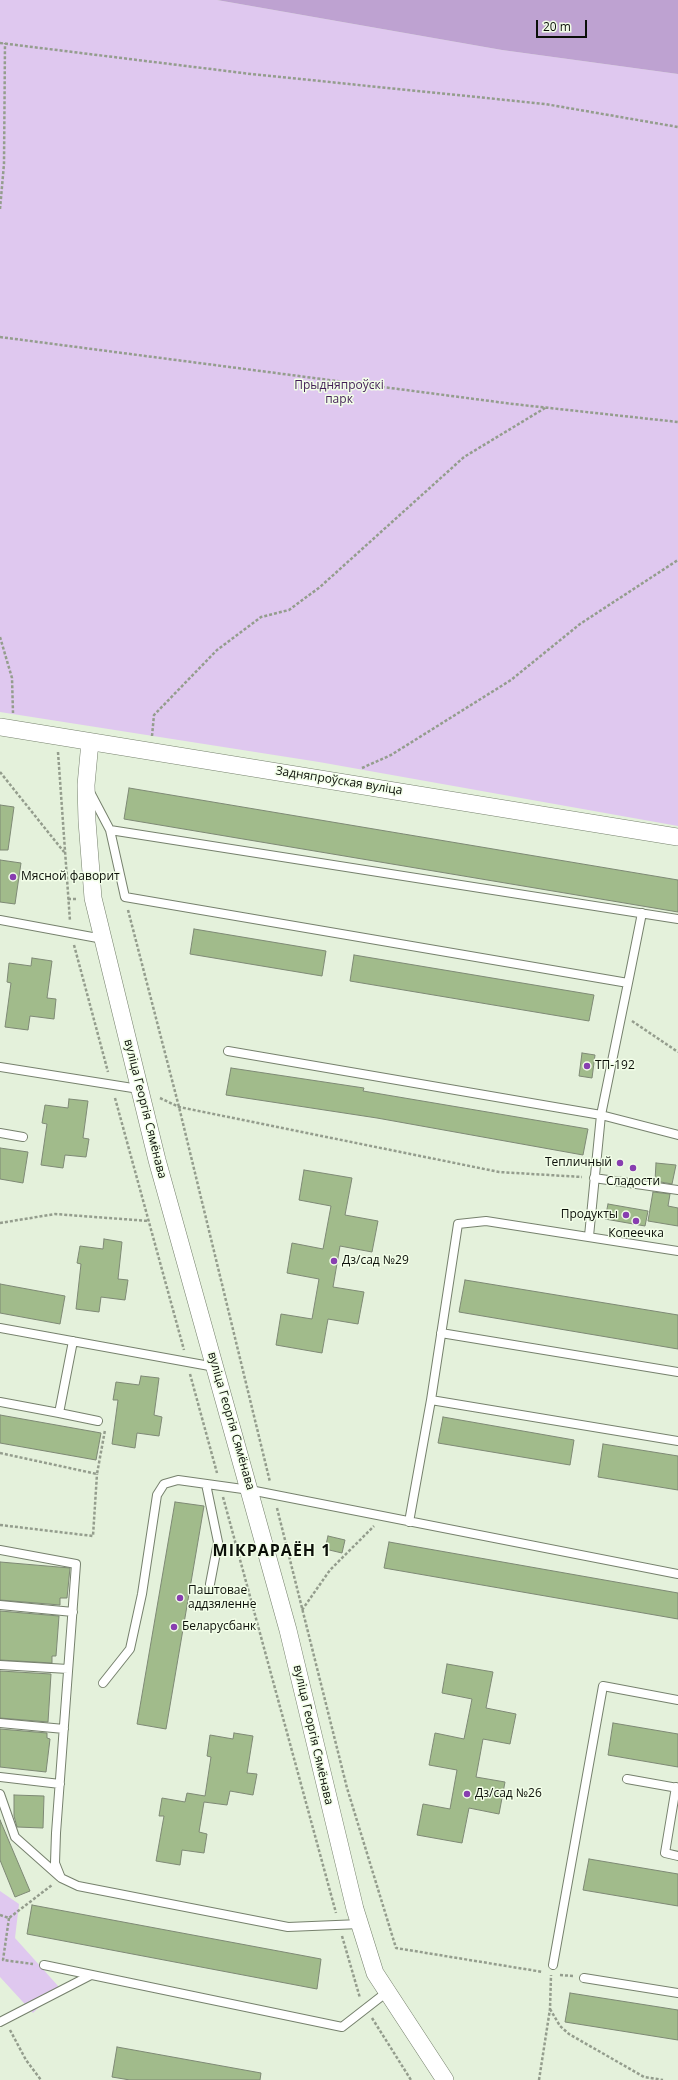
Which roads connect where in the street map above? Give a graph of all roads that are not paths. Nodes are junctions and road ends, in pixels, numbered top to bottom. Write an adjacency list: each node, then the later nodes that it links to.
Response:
1 (6, 728): 2 (street, Задняпроўская вуліца)
2 (90, 742): 3 (street, вуліца Георгія Сямёнава); 5 (street, Задняпроўская вуліца)
3 (86, 785): 4 (lane); 9 (street, вуліца Георгія Сямёнава)
4 (110, 830): 6 (lane); 10 (lane)
5 (678, 837)
6 (642, 913): 7 (lane); 10 (lane)
7 (678, 919)
8 (0, 920): 9 (lane)
9 (103, 939): 13 (street, вуліца Георгія Сямёнава)
10 (628, 983): 14 (lane)
11 (228, 1051): 14 (lane)
12 (0, 1067): 13 (lane)
13 (139, 1089): 25 (street, вуліца Георгія Сямёнава)
14 (601, 1115): 16 (lane); 18 (lane)
15 (0, 1133): 17 (lane)
16 (678, 1134)
17 (23, 1137)
18 (594, 1178): 19 (lane); 20 (lane)
19 (678, 1190)
20 (589, 1236): 21 (lane); 23 (lane)
21 (678, 1250)
22 (0, 1328): 24 (lane)
23 (441, 1333): 26 (lane); 27 (lane)
24 (73, 1342): 25 (lane); 29 (lane)
25 (216, 1367): 33 (street, вуліца Георгія Сямёнава)
26 (678, 1372)
27 (431, 1400): 31 (lane); 34 (lane)
28 (0, 1402): 29 (lane)
29 (59, 1413): 30 (lane)
30 (98, 1421)
31 (678, 1441)
32 (206, 1484): 33 (lane); 37 (lane); 42 (lane)
33 (250, 1490): 34 (lane); 53 (street, вуліца Георгія Сямёнава)
34 (409, 1522): 36 (lane)
35 (0, 1550): 39 (lane)
36 (678, 1574)
37 (210, 1584)
38 (0, 1605): 39 (lane)
39 (73, 1612): 41 (lane)
40 (0, 1664): 41 (lane)
41 (68, 1669): 45 (lane)
42 (103, 1683)
43 (678, 1700): 55 (lane)
44 (0, 1724): 45 (lane)
45 (64, 1729): 48 (lane)
46 (0, 1777): 48 (lane)
47 (627, 1779): 49 (lane)
48 (60, 1784): 52 (lane)
49 (677, 1788): 51 (lane)
50 (0, 1794): 52 (lane)
51 (678, 1856)
52 (62, 1878): 53 (lane)
53 (360, 1924): 58 (street, вуліца Георгія Сямёнава)
54 (44, 1965): 56 (lane)
55 (552, 1969)
56 (91, 1975): 58 (lane); 60 (lane)
57 (584, 1978): 59 (lane)
58 (387, 1992): 61 (street, вуліца Георгія Сямёнава)
59 (678, 1993)
60 (2, 2021)
61 (445, 2080)

